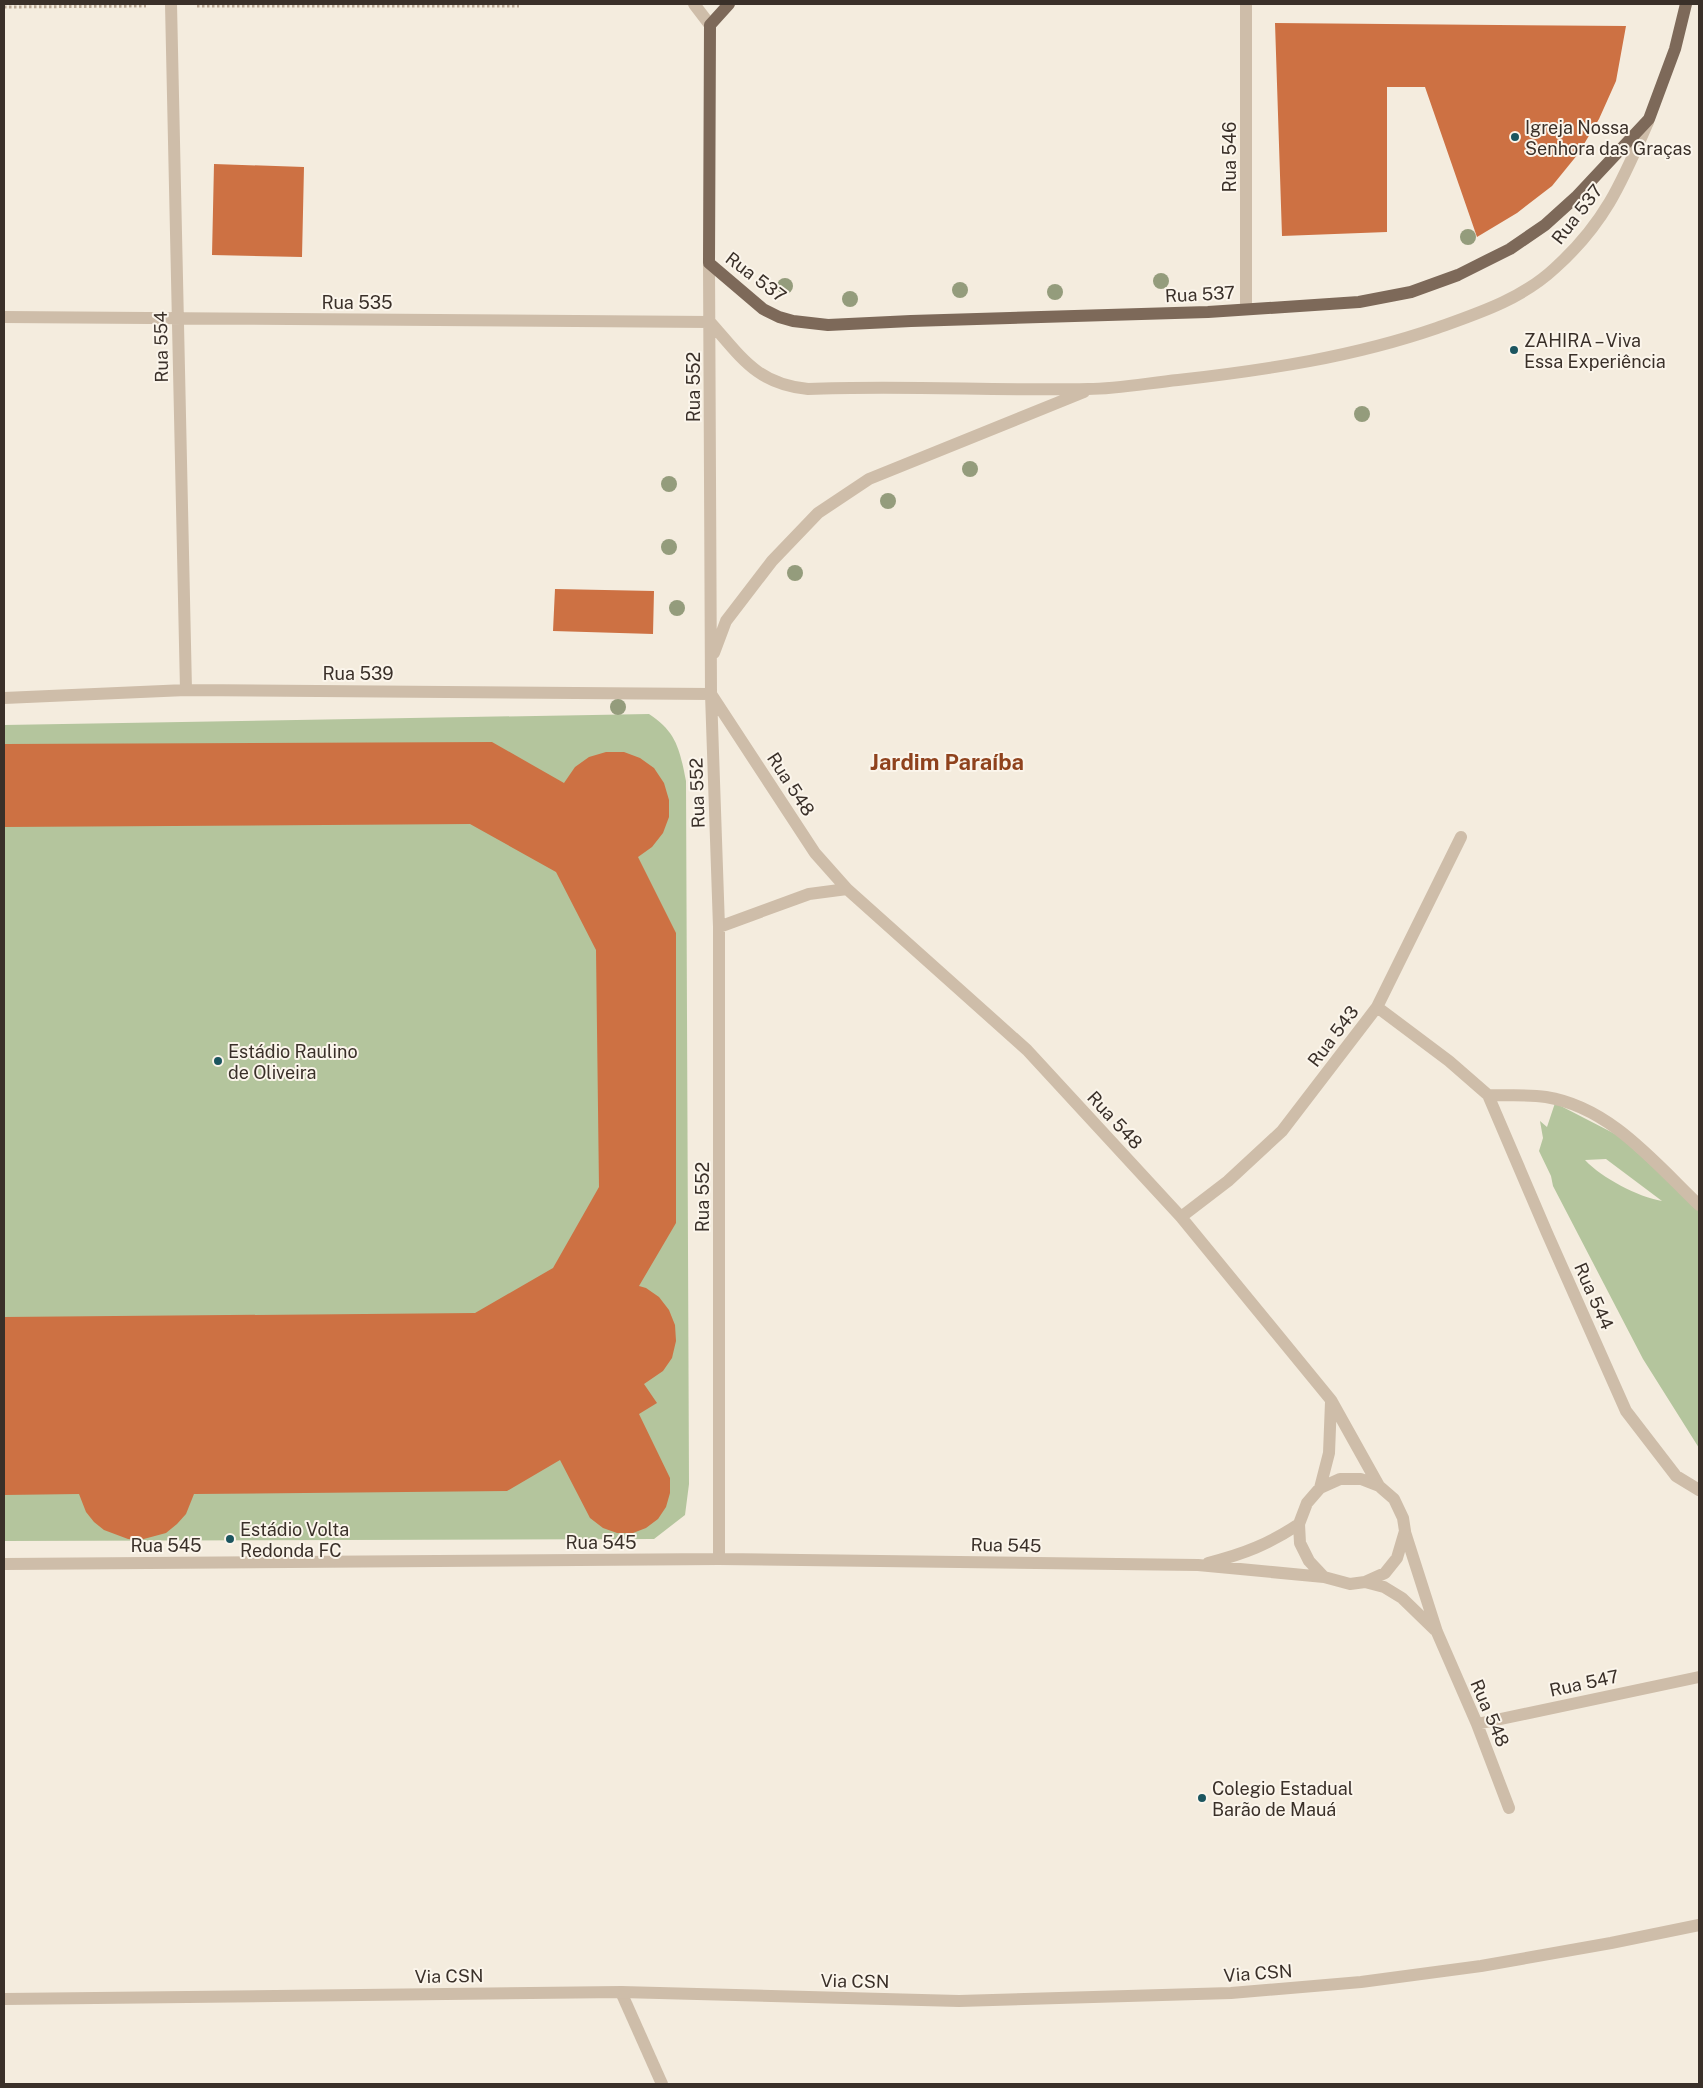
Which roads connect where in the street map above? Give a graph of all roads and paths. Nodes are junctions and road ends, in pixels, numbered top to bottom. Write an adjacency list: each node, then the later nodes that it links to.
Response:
1 (694, 4): 8 (street)
2 (729, 4): 8 (main road)
3 (1246, 4): 11 (street, Rua 546)
4 (1686, 4): 9 (main road, Rua 537)
5 (171, 5): 6 (path); 7 (path); 13 (street, Rua 554)
6 (519, 6)
7 (4, 7)
8 (710, 26): 10 (main road, Rua 552)
9 (1649, 118): 11 (main road, Rua 537); 15 (street, Rua 537)
10 (709, 263): 11 (main road, Rua 537); 14 (street, Rua 552)
11 (1246, 309)
12 (4, 317): 13 (street, Rua 535)
13 (178, 318): 14 (street, Rua 535); 17 (street, Rua 554)
14 (710, 322): 15 (street, Rua 537); 16 (street, Rua 552)
15 (1091, 390): 16 (street, Rua 537)
16 (711, 661): 18 (street, Rua 552)
17 (186, 690): 18 (street, Rua 539); 19 (street, Rua 539)
18 (711, 694): 21 (street, Rua 548); 22 (street, Rua 552)
19 (4, 698)
20 (1461, 837): 23 (street, Rua 543)
21 (846, 889): 22 (street); 26 (street, Rua 548)
22 (719, 927): 33 (street, Rua 552)
23 (1377, 1007): 24 (street, Rua 544); 26 (street, Rua 543)
24 (1488, 1095): 25 (street); 30 (street, Rua 544)
25 (1699, 1205)
26 (1181, 1217): 27 (street, Rua 548)
27 (1331, 1400): 28 (street, Rua 548); 29 (street)
28 (1379, 1486): 29 (street); 32 (street)
29 (1320, 1488): 31 (street)
30 (1699, 1490)
31 (1299, 1524): 35 (street, Rua 545); 36 (street)
32 (1404, 1531): 37 (street); 38 (street, Rua 548)
33 (719, 1559): 34 (street, Rua 545); 35 (street, Rua 545)
34 (4, 1564)
35 (1198, 1565): 36 (street, Rua 545)
36 (1324, 1577): 37 (street)
37 (1365, 1582): 38 (street, Rua 548)
38 (1437, 1632): 40 (street, Rua 548)
39 (1699, 1677): 40 (street, Rua 547)
40 (1476, 1724): 41 (street, Rua 548)
41 (1509, 1808)
42 (1699, 1925): 43 (street, Via CSN)
43 (621, 1992): 44 (street, Via CSN); 45 (street)
44 (4, 1999)
45 (662, 2084)

